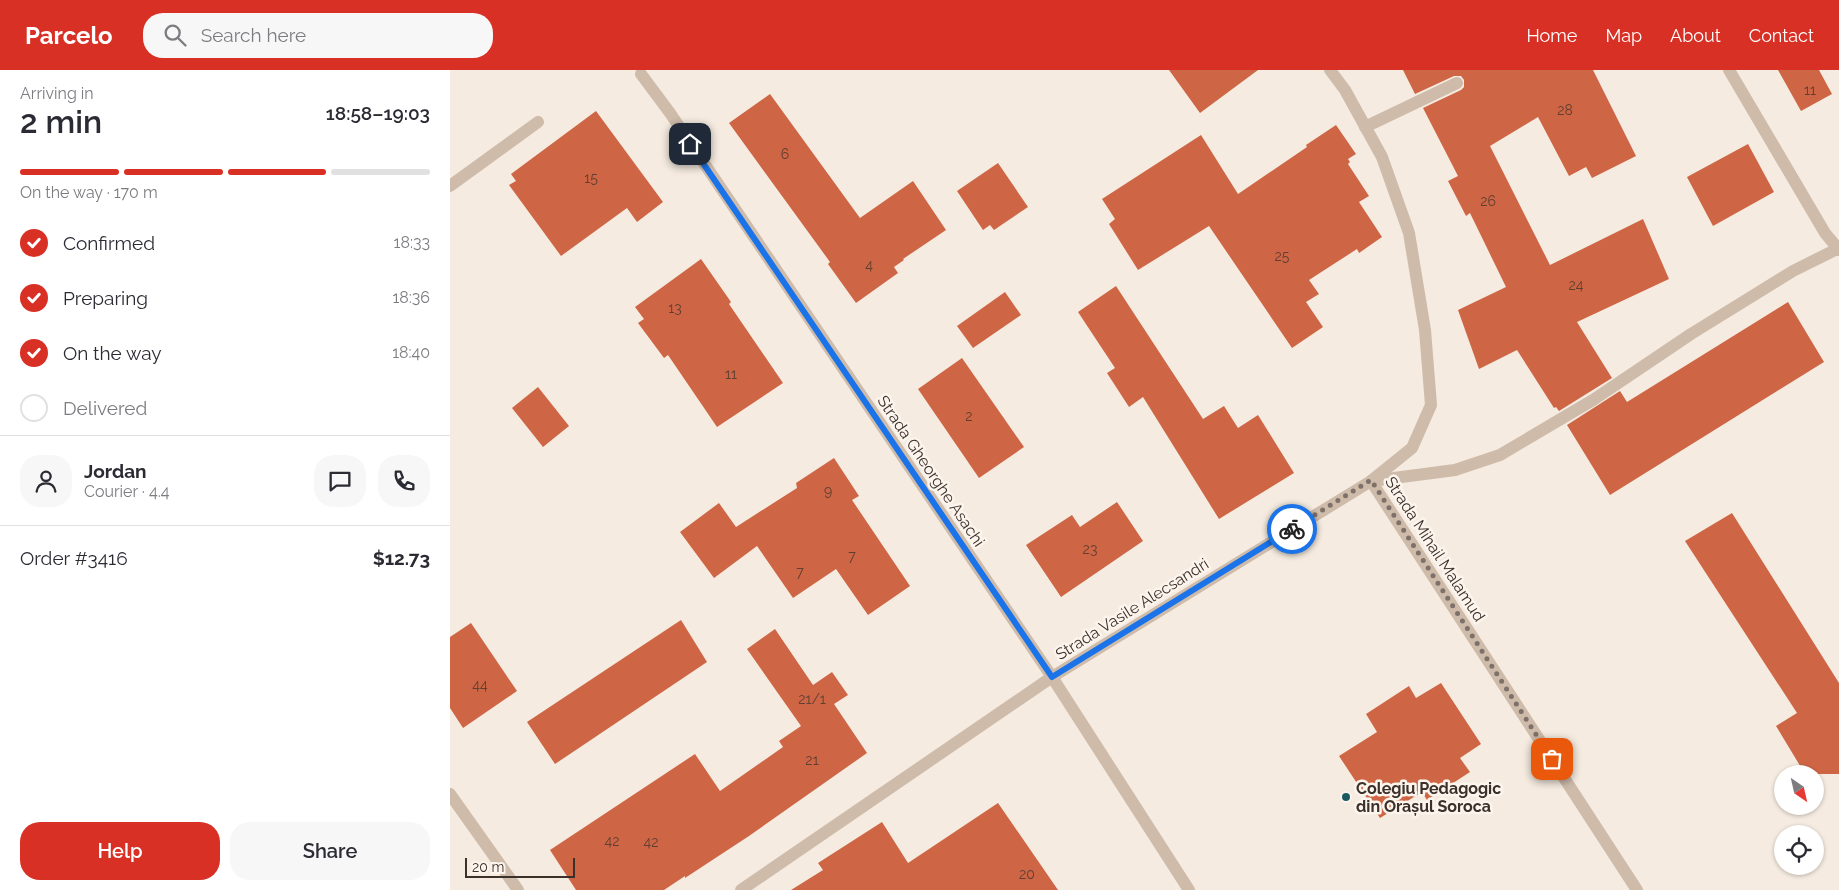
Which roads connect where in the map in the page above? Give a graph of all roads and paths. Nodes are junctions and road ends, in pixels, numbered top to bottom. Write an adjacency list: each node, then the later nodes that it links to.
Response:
1 (1330, 70): 6 (street, Strada Mihail Malamud)
2 (1730, 70): 8 (street)
3 (641, 74): 10 (street, Strada Gheorghe Asachi)
4 (1457, 83): 6 (street)
5 (538, 122): 7 (street)
6 (1365, 127): 9 (street, Strada Mihail Malamud)
7 (450, 186)
8 (1838, 250): 9 (street)
9 (1371, 480): 10 (street, Strada Vasile Alecsandri); 15 (street, Strada Mihail Malamud)
10 (1052, 677): 13 (street, Strada Vasile Alecsandri); 14 (street, Strada Gheorghe Asachi)
11 (450, 794): 12 (street)
12 (518, 890)
13 (741, 890)
14 (1189, 890)
15 (1637, 890)

